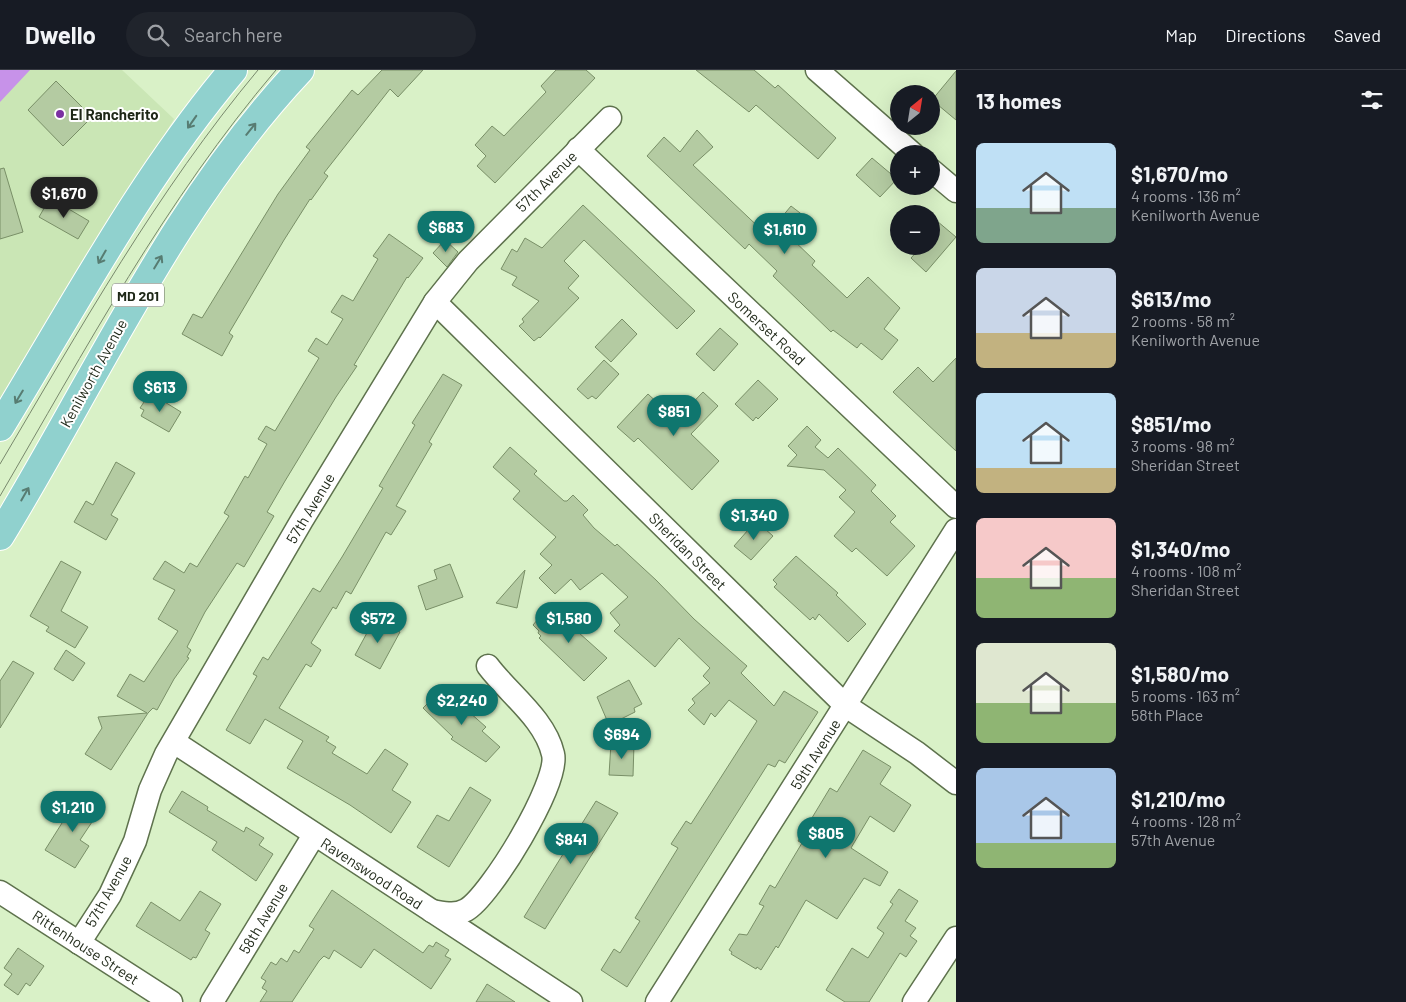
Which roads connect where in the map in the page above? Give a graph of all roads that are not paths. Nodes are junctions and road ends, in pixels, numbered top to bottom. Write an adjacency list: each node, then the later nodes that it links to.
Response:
1 (233, 70): 10 (main road, MD 201, one-way to 10)
2 (300, 70): 13 (main road, Kenilworth Avenue / MD 201, one-way to 2)
3 (817, 70): 5 (street)
4 (610, 118): 6 (street, 57th Avenue)
5 (903, 145)
6 (578, 149): 9 (street, 57th Avenue); 11 (street, Somerset Road)
7 (940, 177): 8 (street)
8 (956, 190)
9 (435, 302): 15 (street, Sheridan Street); 16 (street, 57th Avenue)
10 (0, 427)
11 (956, 507)
12 (956, 530): 15 (street, 59th Avenue)
13 (0, 536)
14 (488, 666): 20 (street)
15 (846, 706): 17 (street, Sheridan Street); 26 (street, 59th Avenue)
16 (174, 742): 18 (street, Ravenswood Road); 22 (street, 57th Avenue)
17 (956, 783)
18 (314, 835): 20 (street, Ravenswood Road); 24 (street, 58th Avenue)
19 (0, 892): 22 (street, Rittenhouse Street)
20 (431, 911): 25 (street, Ravenswood Road)
21 (956, 938): 27 (street)
22 (79, 943): 23 (street, Rittenhouse Street)
23 (171, 1002)
24 (212, 1002)
25 (571, 1002)
26 (657, 1002)
27 (914, 1002)

